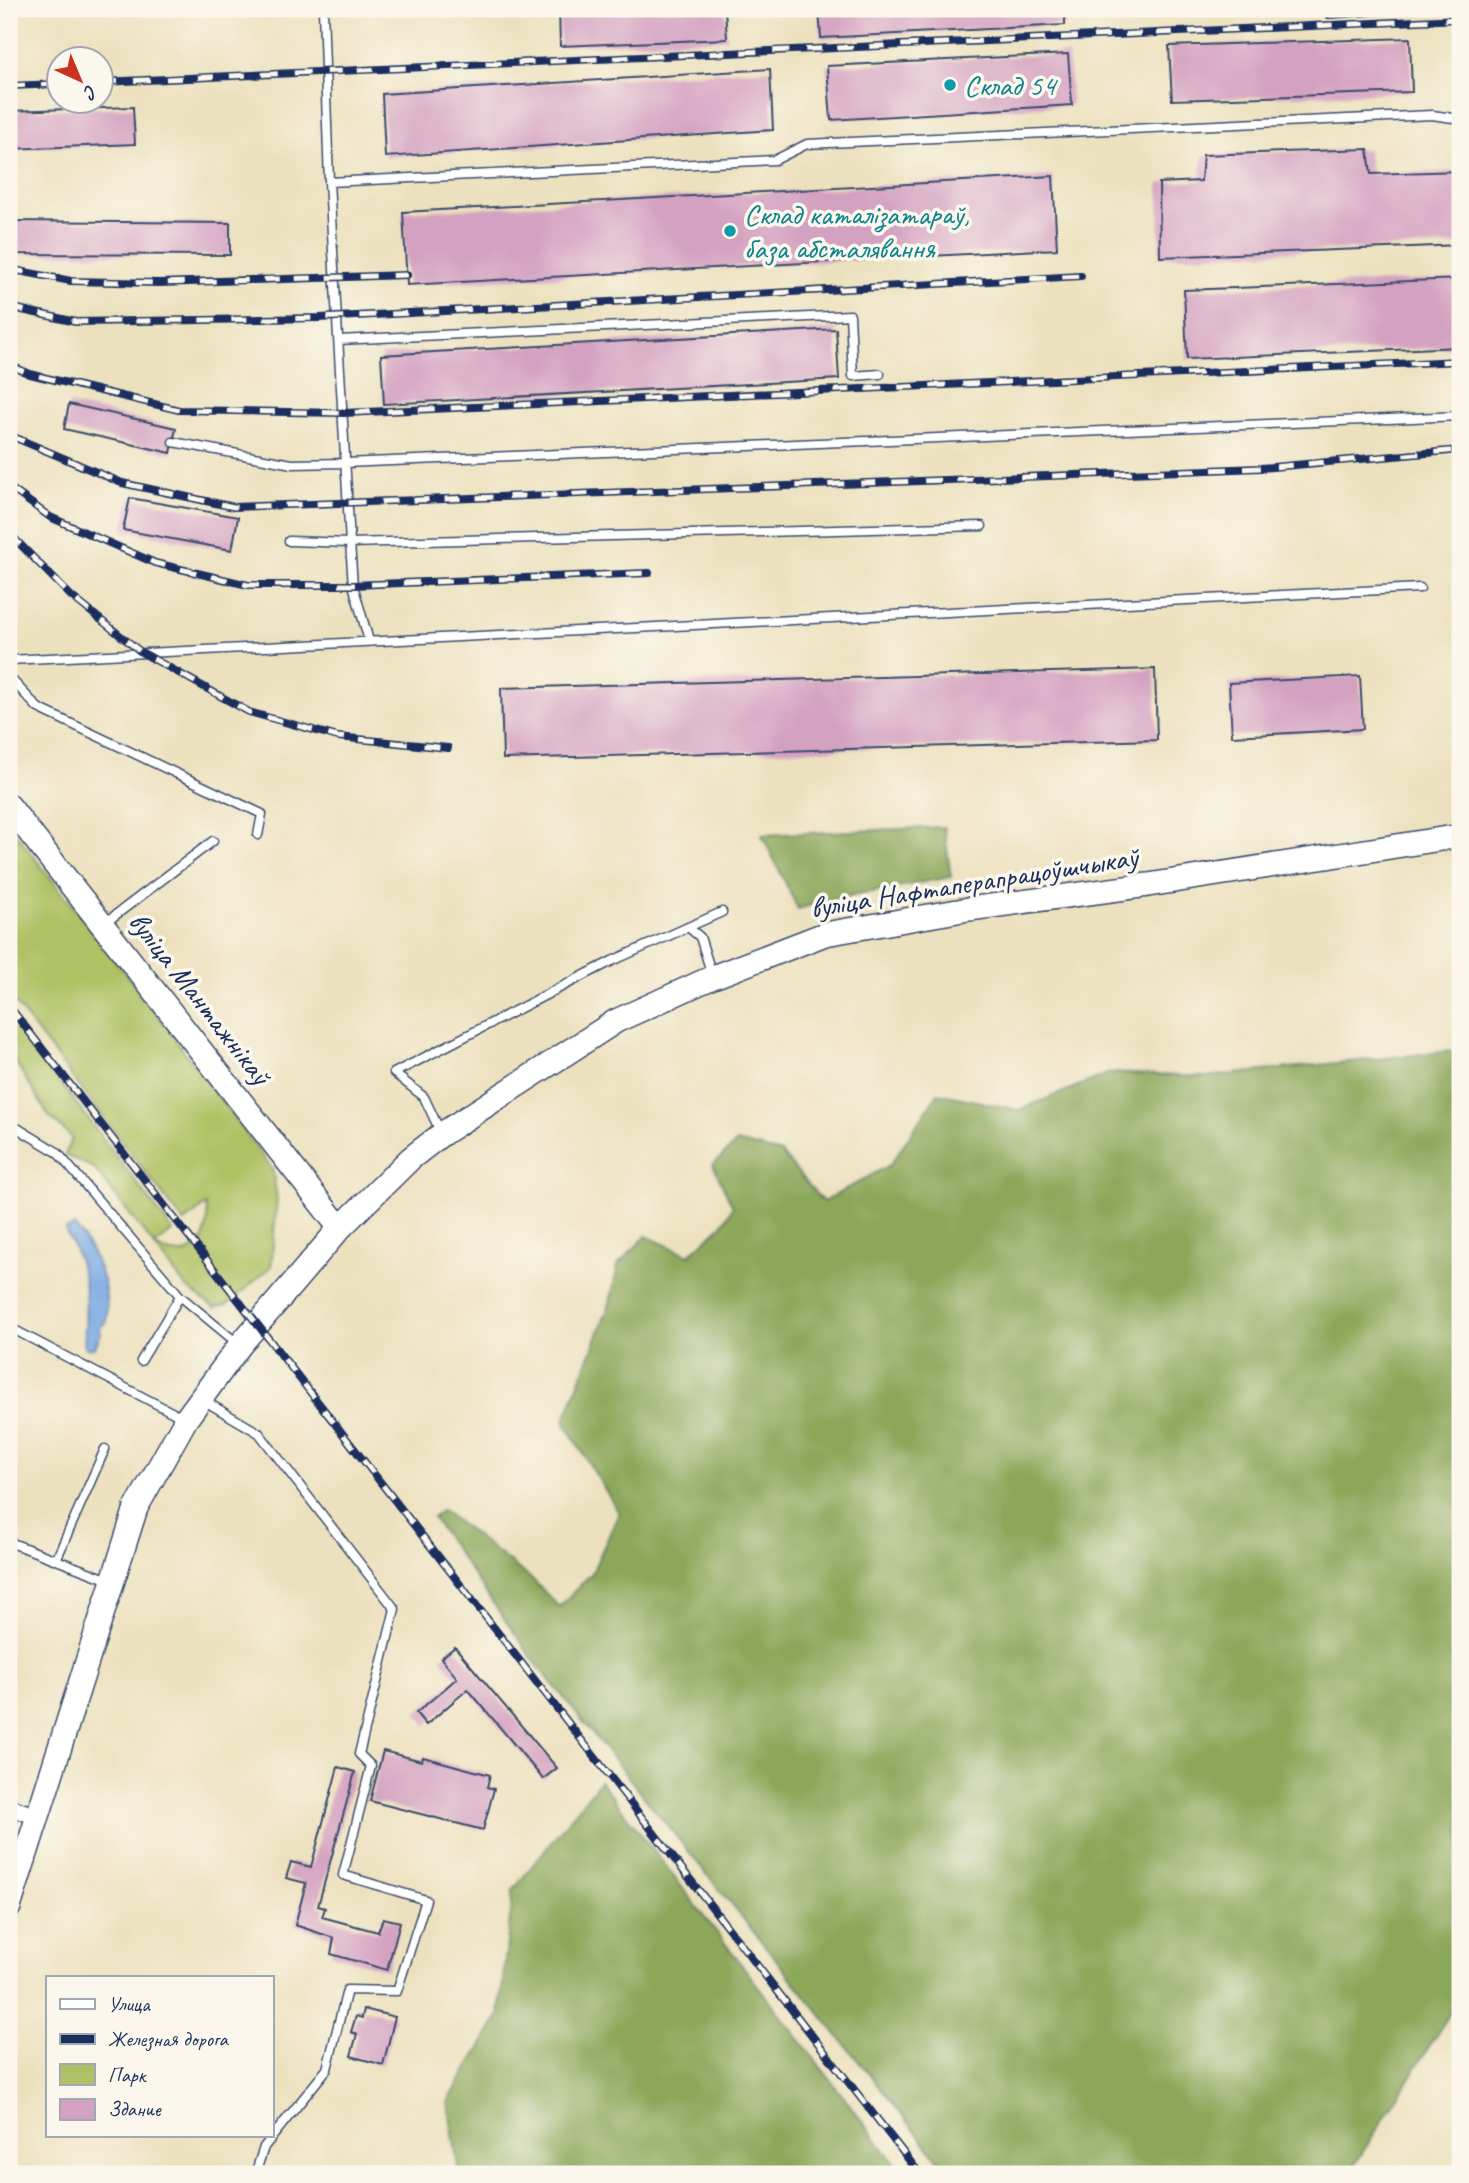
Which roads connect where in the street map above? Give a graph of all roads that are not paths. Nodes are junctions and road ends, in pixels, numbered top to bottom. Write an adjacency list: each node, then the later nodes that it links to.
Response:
1 (323, 9): 3 (lane)
2 (1460, 119): 3 (lane)
3 (328, 181): 4 (lane)
4 (339, 340): 5 (lane); 8 (lane)
5 (880, 374)
6 (1460, 416): 8 (lane)
7 (173, 442): 8 (lane)
8 (344, 463): 11 (lane)
9 (982, 526): 11 (lane)
10 (289, 541): 11 (lane)
11 (350, 543): 13 (lane)
12 (1420, 589): 13 (lane)
13 (369, 641): 14 (lane)
14 (9, 660)
15 (9, 677): 17 (lane)
16 (9, 806): 21 (main road, вуліца Мантажнікаў)
17 (258, 835)
18 (1460, 836): 23 (main road, вуліца Нафтаперапрацоўшчыкаў)
19 (213, 841): 21 (lane)
20 (722, 912): 22 (lane)
21 (103, 925): 26 (main road, вуліца Мантажнікаў)
22 (688, 927): 23 (lane); 25 (lane)
23 (712, 978): 25 (main road, вуліца Нафтаперапрацоўшчыкаў)
24 (9, 1128): 27 (lane)
25 (442, 1133): 26 (main road, вуліца Нафтаперапрацоўшчыкаў)
26 (340, 1228): 29 (main road, вуліца Нафтаперапрацоўшчыкаў)
27 (180, 1296): 29 (lane); 30 (lane)
28 (9, 1326): 32 (lane)
29 (240, 1345): 31 (main road, вуліца Нафтаперапрацоўшчыкаў)
30 (141, 1361)
31 (201, 1398): 32 (main road, вуліца Нафтаперапрацоўшчыкаў); 40 (lane)
32 (186, 1419): 36 (main road, вуліца Нафтаперапрацоўшчыкаў)
33 (105, 1449): 35 (lane)
34 (9, 1542): 35 (lane)
35 (56, 1560): 36 (lane)
36 (112, 1581): 38 (main road, вуліца Нафтаперапрацоўшчыкаў)
37 (9, 1807): 38 (street)
38 (36, 1816): 39 (main road, вуліца Нафтаперапрацоўшчыкаў)
39 (9, 1908)
40 (273, 2136)
41 (271, 2138): 42 (lane)
42 (255, 2174)

